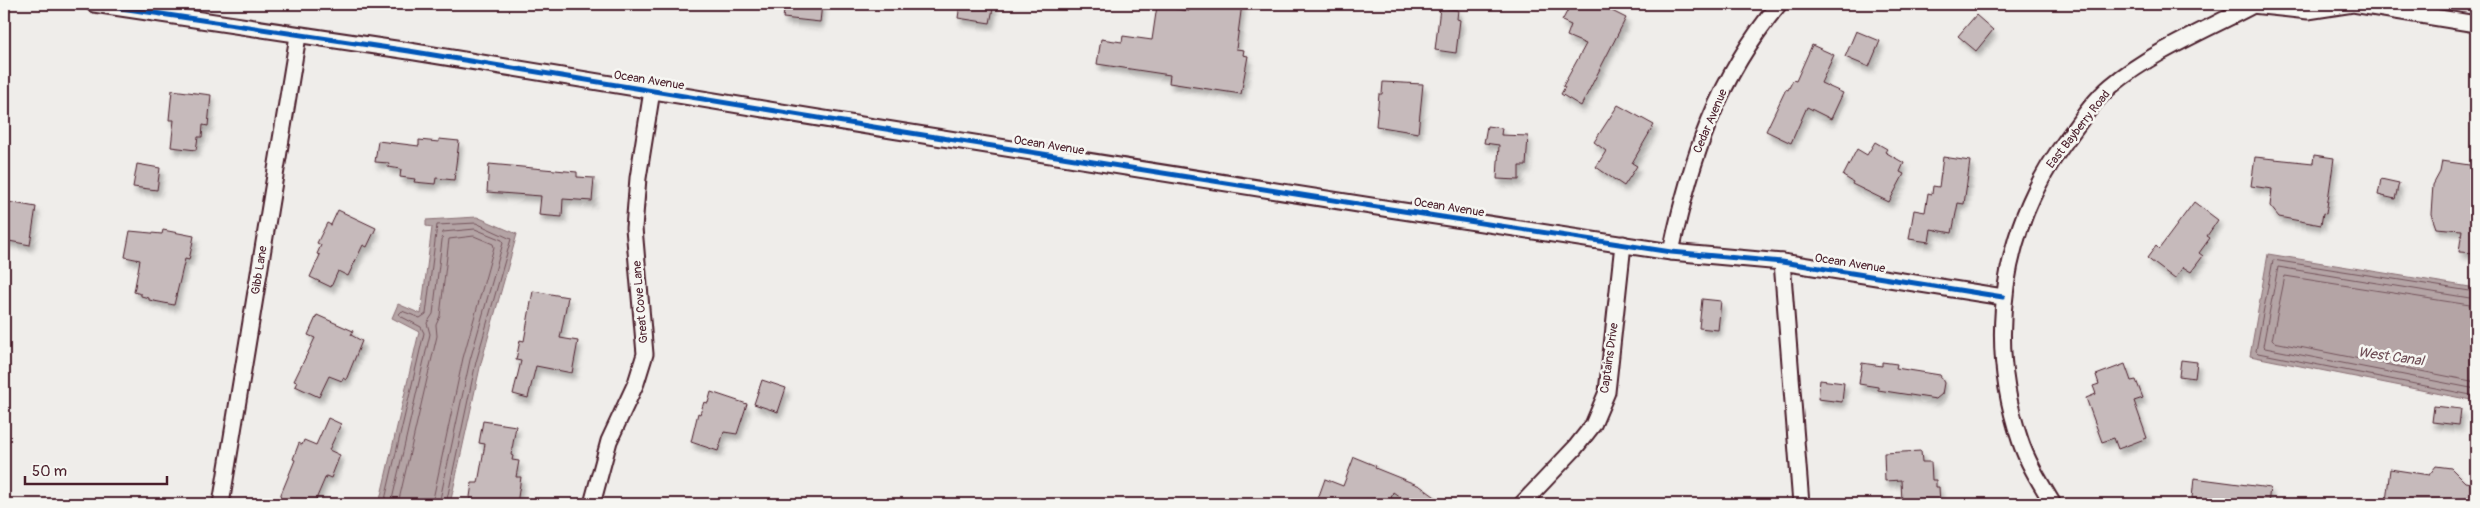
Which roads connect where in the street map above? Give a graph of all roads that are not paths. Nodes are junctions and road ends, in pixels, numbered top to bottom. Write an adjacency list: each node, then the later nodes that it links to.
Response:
1 (94, 4): 6 (street, Ocean Avenue)
2 (1779, 4): 9 (street, Cedar Avenue)
3 (2253, 4): 4 (street, East Bayberry Road); 11 (street, East Bayberry Road)
4 (2353, 4): 5 (street, East Bayberry Road)
5 (2476, 24)
6 (298, 36): 7 (street, Ocean Avenue); 12 (street, Gibb Lane)
7 (652, 91): 8 (street, Ocean Avenue); 13 (street, Great Cove Lane)
8 (1623, 244): 9 (street, Ocean Avenue); 14 (street, Captains Drive)
9 (1671, 252): 10 (street, Ocean Avenue)
10 (1782, 262): 11 (street, Ocean Avenue); 15 (street)
11 (2003, 297): 16 (street, East Bayberry Road)
12 (221, 504)
13 (592, 504)
14 (1522, 504)
15 (1801, 504)
16 (2052, 504)

